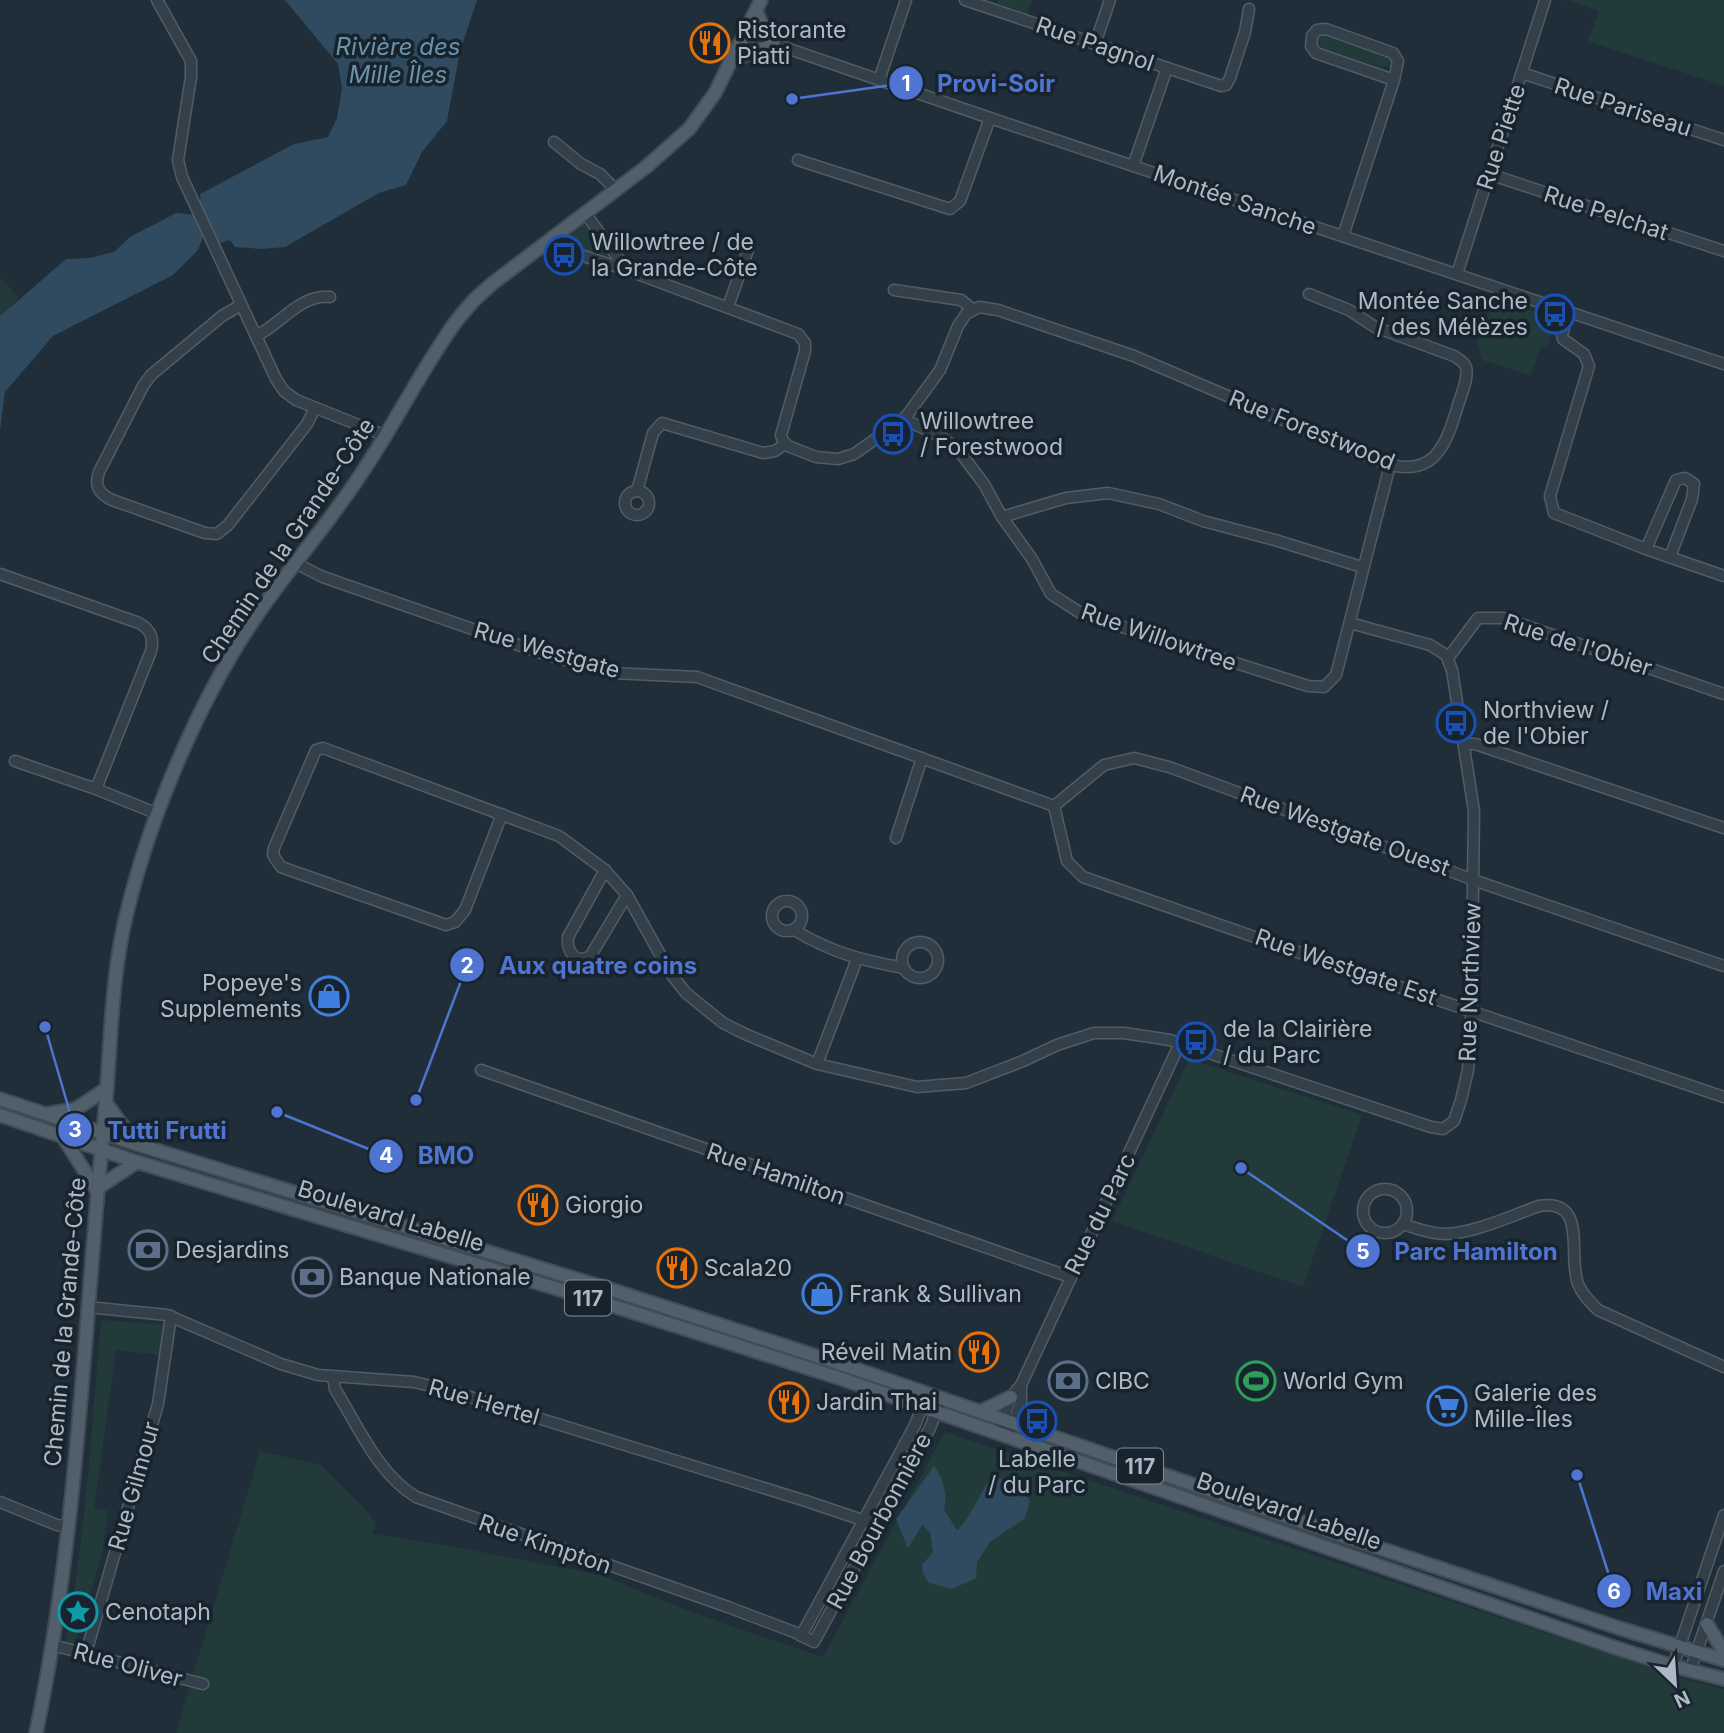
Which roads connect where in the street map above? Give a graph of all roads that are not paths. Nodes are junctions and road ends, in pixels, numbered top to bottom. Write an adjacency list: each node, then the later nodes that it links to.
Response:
1 (157, 0): 33 (street)
2 (906, 0): 14 (street)
3 (965, 0): 10 (street, Rue Pagnol)
4 (1110, 0): 10 (street)
5 (1545, 0): 13 (street, Rue Piette)
6 (758, 5): 8 (main road, Chemin de la Grande-Côte); 9 (main road)
7 (1249, 9): 12 (street, Rue Pagnol)
8 (746, 34): 9 (street, Montée Sanche); 11 (main road, Chemin de la Grande-Côte)
9 (772, 44): 11 (main road); 14 (street, Montée Sanche)
10 (1095, 44): 12 (street, Rue Pagnol)
11 (733, 60): 22 (main road, Chemin de la Grande-Côte)
12 (1167, 68): 20 (street)
13 (1522, 73): 17 (street, Rue Pariseau); 21 (street, Rue Piette)
14 (878, 80): 16 (street, Montée Sanche)
15 (1394, 80): 15 (street); 24 (street)
16 (990, 118): 19 (street); 20 (street, Montée Sanche)
17 (1724, 140)
18 (554, 142): 22 (street)
19 (798, 160)
20 (1133, 166): 24 (street, Montée Sanche)
21 (1489, 174): 27 (street, Rue Pelchat); 29 (street, Rue Piette)
22 (616, 190): 23 (main road, Chemin de la Grande-Côte)
23 (585, 213): 25 (main road, Chemin de la Grande-Côte); 28 (street)
24 (1343, 236): 29 (street, Montée Sanche)
25 (554, 237): 28 (street); 41 (main road, Chemin de la Grande-Côte)
26 (748, 250): 34 (street)
27 (1724, 251)
28 (627, 270): 34 (street)
29 (1457, 274): 36 (street, Montée Sanche)
30 (894, 290): 35 (street, Rue Forestwood)
31 (1309, 294): 43 (street, Rue Forestwood)
32 (330, 297): 37 (street)
33 (241, 305): 37 (street); 39 (street)
34 (728, 307): 42 (street)
35 (972, 309): 40 (street); 43 (street, Rue Forestwood)
36 (1569, 312): 38 (street, Montée Sanche); 46 (street)
37 (256, 335): 39 (street)
38 (1724, 364)
39 (315, 408): 41 (street)
40 (904, 419): 42 (street); 45 (street, Rue Willowtree)
41 (386, 436): 48 (main road, Chemin de la Grande-Côte)
42 (785, 444): 44 (street)
43 (1390, 465): 49 (street, Rue Willowtree)
44 (637, 491)
45 (1002, 517): 49 (street); 52 (street, Rue Willowtree)
46 (1646, 549): 47 (street); 47 (street)
47 (1670, 557): 51 (street)
48 (295, 563): 56 (street, Rue Westgate); 60 (main road, Chemin de la Grande-Côte)
49 (1362, 568): 52 (street, Rue Willowtree)
50 (0, 574): 58 (street)
51 (1724, 576)
52 (1350, 623): 53 (street)
53 (1448, 658): 54 (street, Rue de l'Obier); 55 (street, Rue Northview)
54 (1724, 694)
55 (1465, 744): 62 (street); 65 (street, Rue Northview)
56 (922, 758): 59 (street, Rue Westgate); 63 (street)
57 (15, 761): 58 (street)
58 (96, 789): 60 (street)
59 (1055, 806): 65 (street, Rue Westgate Ouest); 71 (street, Rue Westgate Est)
60 (158, 814): 75 (main road, Chemin de la Grande-Côte)
61 (502, 814): 61 (street, Rue Northview); 64 (street, Rue Northview)
62 (1724, 828)
63 (895, 838)
64 (605, 870): 66 (street, Rue Northview); 66 (street)
65 (1472, 878): 69 (street, Rue Westgate Ouest); 71 (street, Rue Northview)
66 (627, 895): 73 (street, Rue Northview)
67 (794, 930): 68 (street)
68 (857, 959): 70 (street); 73 (street)
69 (1724, 966)
70 (904, 968)
71 (1471, 1010): 72 (street, Rue Northview); 76 (street, Rue Westgate Est)
72 (1180, 1043): 73 (street, Rue Northview); 87 (street, Rue du Parc)
73 (817, 1064)
74 (481, 1070): 87 (street, Rue Hamilton)
75 (106, 1096): 79 (main road); 80 (main road, Chemin de la Grande-Côte); 82 (main road)
76 (1724, 1097)
77 (0, 1099): 79 (main road, Boulevard Labelle / 117)
78 (0, 1115): 81 (main road, Boulevard Labelle / 117)
79 (45, 1115): 80 (main road, Boulevard Labelle / 117)
80 (103, 1134): 82 (main road, Boulevard Labelle / 117); 83 (main road, Chemin de la Grande-Côte)
81 (63, 1137): 83 (main road, Boulevard Labelle / 117); 85 (main road)
82 (136, 1144): 93 (main road, Boulevard Labelle / 117)
83 (101, 1150): 84 (main road, Boulevard Labelle / 117); 85 (main road, Chemin de la Grande-Côte)
84 (137, 1162): 85 (main road); 96 (main road, Boulevard Labelle / 117)
85 (96, 1188): 88 (main road, Chemin de la Grande-Côte)
86 (1403, 1224): 86 (street); 90 (street)
87 (1070, 1277): 92 (street, Rue du Parc)
88 (87, 1307): 89 (street, Rue Hertel); 105 (main road, Chemin de la Grande-Côte)
89 (171, 1316): 91 (street, Rue Hertel); 113 (street, Rue Gilmour)
90 (1724, 1367)
91 (333, 1377): 103 (street, Rue Hertel); 108 (street, Rue Kimpton)
92 (1021, 1385): 94 (street, Rue du Parc); 99 (street, Rue du Parc)
93 (927, 1393): 95 (main road, Boulevard Labelle / 117); 96 (street, Rue Bourbonnière)
94 (1012, 1397): 98 (main road); 99 (street, Rue du Parc)
95 (942, 1398): 97 (street, Rue Bourbonnière); 98 (main road, Boulevard Labelle / 117)
96 (922, 1407): 97 (main road, Boulevard Labelle / 117); 103 (street, Rue Bourbonnière)
97 (937, 1412): 100 (main road, Boulevard Labelle / 117); 104 (street, Rue Bourbonnière)
98 (982, 1412): 99 (main road, Boulevard Labelle / 117)
99 (1009, 1421): 100 (street, Rue du Parc); 111 (main road, Boulevard Labelle / 117)
100 (1003, 1435): 116 (main road, Boulevard Labelle / 117)
101 (0, 1502): 105 (street)
102 (1724, 1514): 111 (street)
103 (864, 1519): 104 (street, Rue Hertel); 108 (street, Rue Bourbonnière)
104 (877, 1525): 109 (street, Rue Bourbonnière)
105 (69, 1527): 110 (main road, Chemin de la Grande-Côte)
106 (1724, 1571): 107 (street)
107 (1707, 1624): 112 (main road); 114 (street)
108 (801, 1636): 109 (street, Rue Kimpton)
109 (814, 1642)
110 (52, 1645): 113 (street, Rue Oliver); 120 (main road, Chemin de la Grande-Côte)
111 (1679, 1647): 114 (main road, Boulevard Labelle / 117); 116 (street)
112 (1724, 1652)
113 (86, 1653): 119 (street, Rue Oliver)
114 (1696, 1653): 115 (main road, Boulevard Labelle / 117); 117 (street)
115 (1724, 1660)
116 (1673, 1666): 117 (main road, Boulevard Labelle / 117)
117 (1690, 1671): 118 (main road, Boulevard Labelle / 117)
118 (1724, 1679)
119 (203, 1684)
120 (36, 1733)

